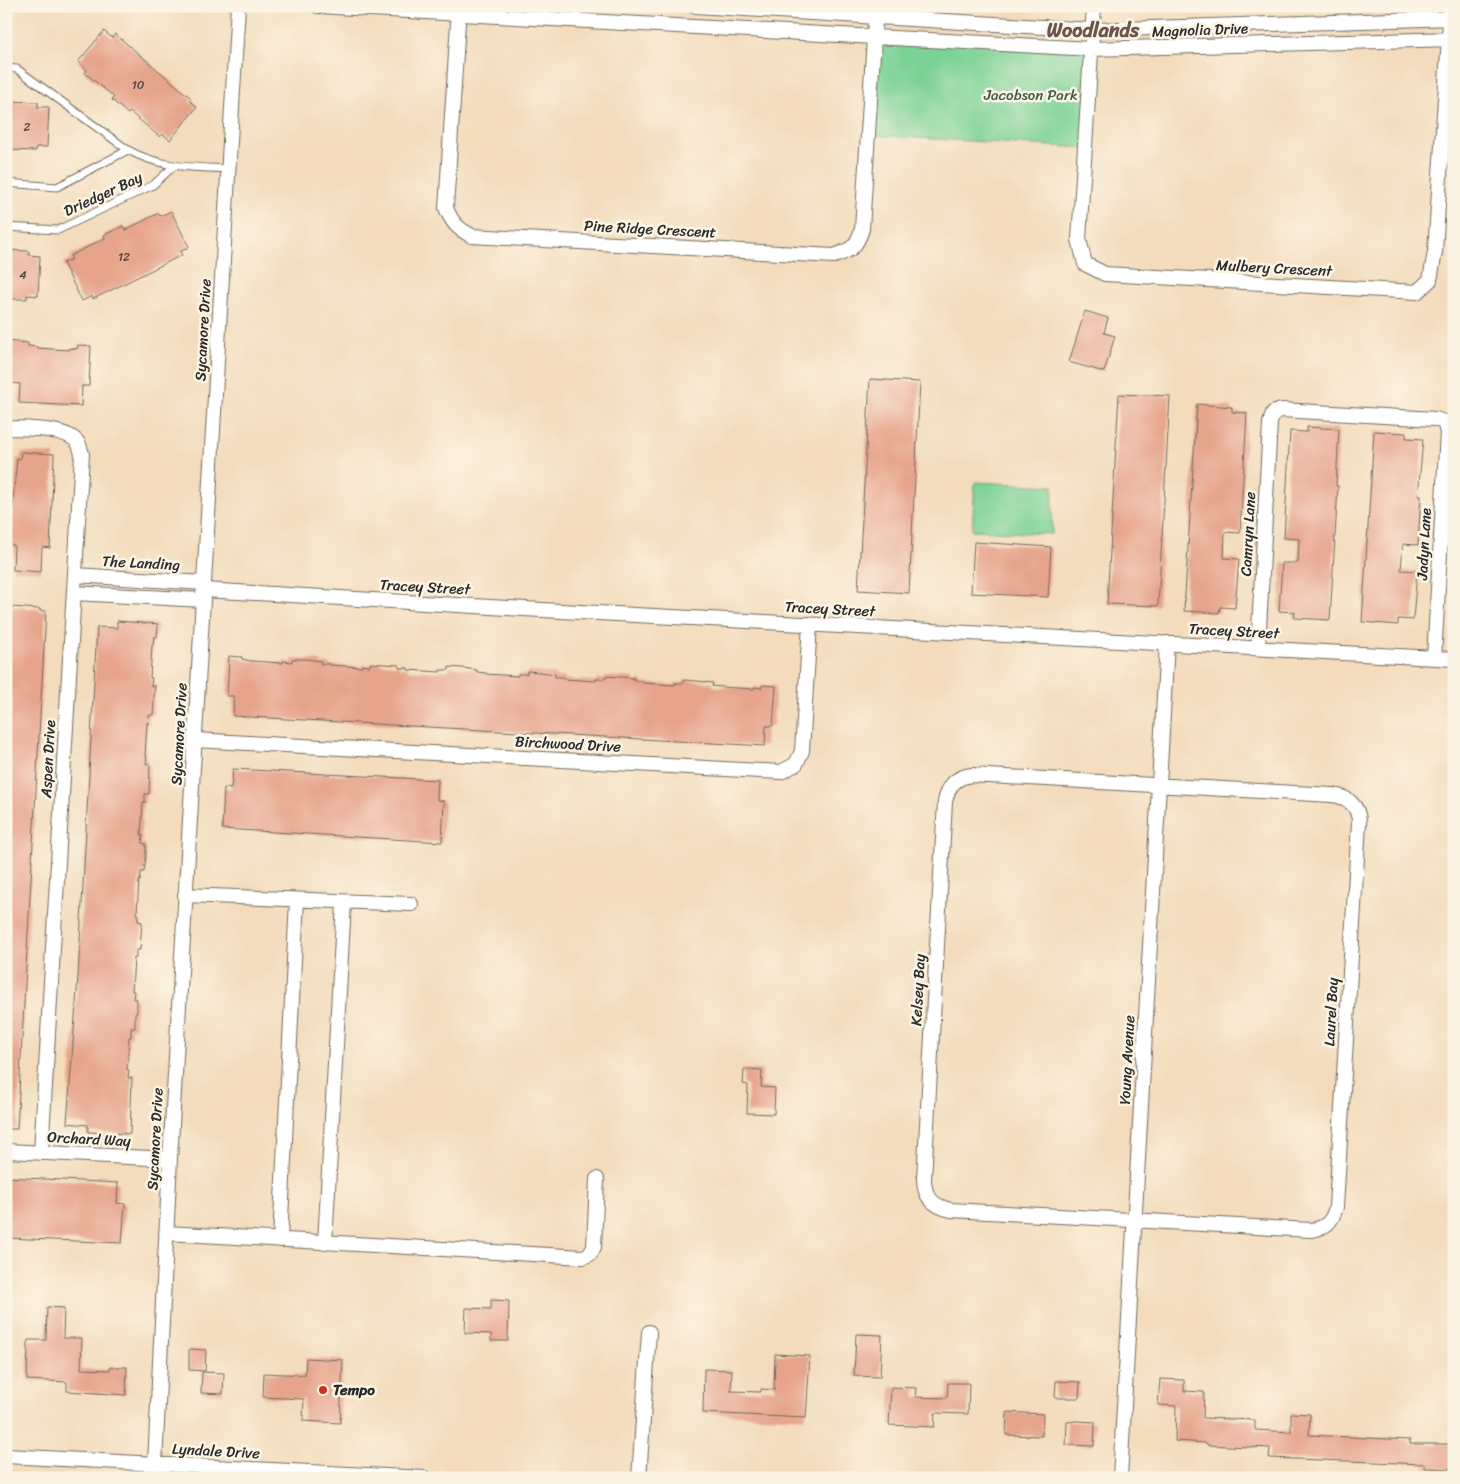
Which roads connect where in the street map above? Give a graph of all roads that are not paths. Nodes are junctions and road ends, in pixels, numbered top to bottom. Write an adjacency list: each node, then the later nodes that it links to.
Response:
1 (238, 6): 15 (street, Sycamore Drive)
2 (318, 6): 5 (street, Magnolia Drive)
3 (696, 6): 6 (street, Magnolia Drive)
4 (1094, 6): 8 (street, Mulbery Crescent)
5 (458, 10): 9 (street, Magnolia Drive); 9 (street, Pine Ridge Crescent)
6 (875, 12): 8 (street, Magnolia Drive); 9 (street, Pine Ridge Crescent)
7 (1452, 14): 8 (street, Magnolia Drive); 10 (street, Mulbery Crescent)
8 (1092, 30): 11 (street, Mulbery Crescent)
9 (874, 37): 11 (street, Magnolia Drive)
10 (1452, 39): 11 (street, Magnolia Drive); 11 (street, Mulbery Crescent)
11 (1091, 49)
12 (6, 68): 13 (lane, Driedger Bay)
13 (128, 150): 14 (lane, Driedger Bay); 16 (lane, Driedger Bay)
14 (174, 166): 15 (lane, Driedger Bay); 17 (lane, Driedger Bay)
15 (228, 169): 21 (street, Sycamore Drive)
16 (6, 183)
17 (6, 227)
18 (6, 428): 20 (street, Aspen Drive)
19 (1446, 432): 25 (street, Camryn Lane); 26 (street, Jadyn Lane)
20 (75, 575): 21 (street, The Landing); 22 (street, Aspen Drive)
21 (204, 591): 22 (street); 23 (street, Tracey Street); 28 (street, Sycamore Drive)
22 (74, 593): 35 (street, Aspen Drive)
23 (810, 624): 24 (street, Tracey Street); 28 (street, Birchwood Drive)
24 (1167, 643): 25 (street, Tracey Street); 29 (street, Young Avenue)
25 (1258, 648): 26 (street, Tracey Street)
26 (1434, 658): 27 (street, Tracey Street)
27 (1454, 659)
28 (195, 740): 30 (street, Sycamore Drive)
29 (1159, 785): 38 (street, Young Avenue); 38 (street, Laurel Bay); 38 (street, Kelsey Bay)
30 (186, 895): 31 (street); 36 (street, Sycamore Drive)
31 (297, 900): 32 (street); 40 (street)
32 (344, 902): 33 (street); 41 (street)
33 (411, 904)
34 (6, 1152): 35 (street, Orchard Way)
35 (41, 1153): 36 (street, Orchard Way)
36 (170, 1160): 39 (street, Sycamore Drive)
37 (597, 1179): 41 (street)
38 (1135, 1221): 47 (street, Young Avenue)
39 (166, 1233): 40 (street); 44 (street, Sycamore Drive)
40 (280, 1240): 41 (street)
41 (325, 1243)
42 (649, 1332): 46 (street)
43 (6, 1456): 44 (street, Lyndale Drive)
44 (155, 1464): 45 (street, Lyndale Drive)
45 (424, 1478)
46 (639, 1478)
47 (1120, 1478)

